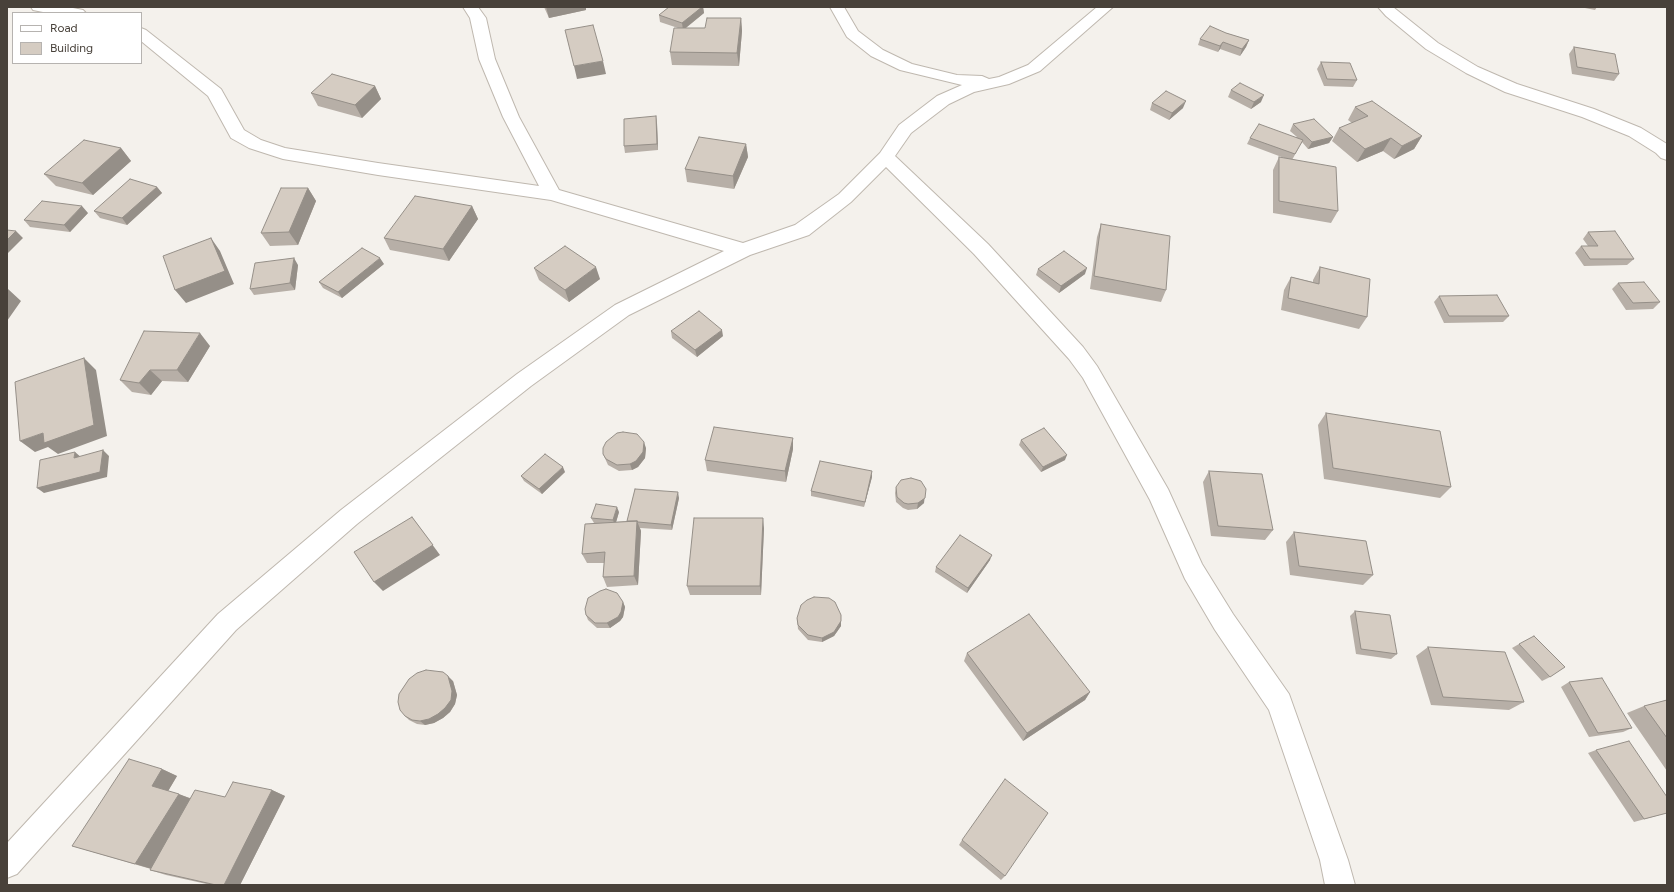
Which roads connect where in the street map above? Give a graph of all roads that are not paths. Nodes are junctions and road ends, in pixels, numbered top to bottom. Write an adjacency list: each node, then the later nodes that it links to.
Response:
1 (38, 7): 6 (street)
2 (470, 7): 11 (street)
3 (837, 7): 8 (street)
4 (1106, 7): 8 (street)
5 (1386, 7): 9 (street)
6 (71, 12)
7 (142, 33): 11 (street)
8 (1003, 81): 10 (street)
9 (1667, 154)
10 (886, 157): 12 (street); 14 (street)
11 (552, 194): 12 (street)
12 (743, 250): 13 (street)
13 (7, 864)
14 (1340, 885)

